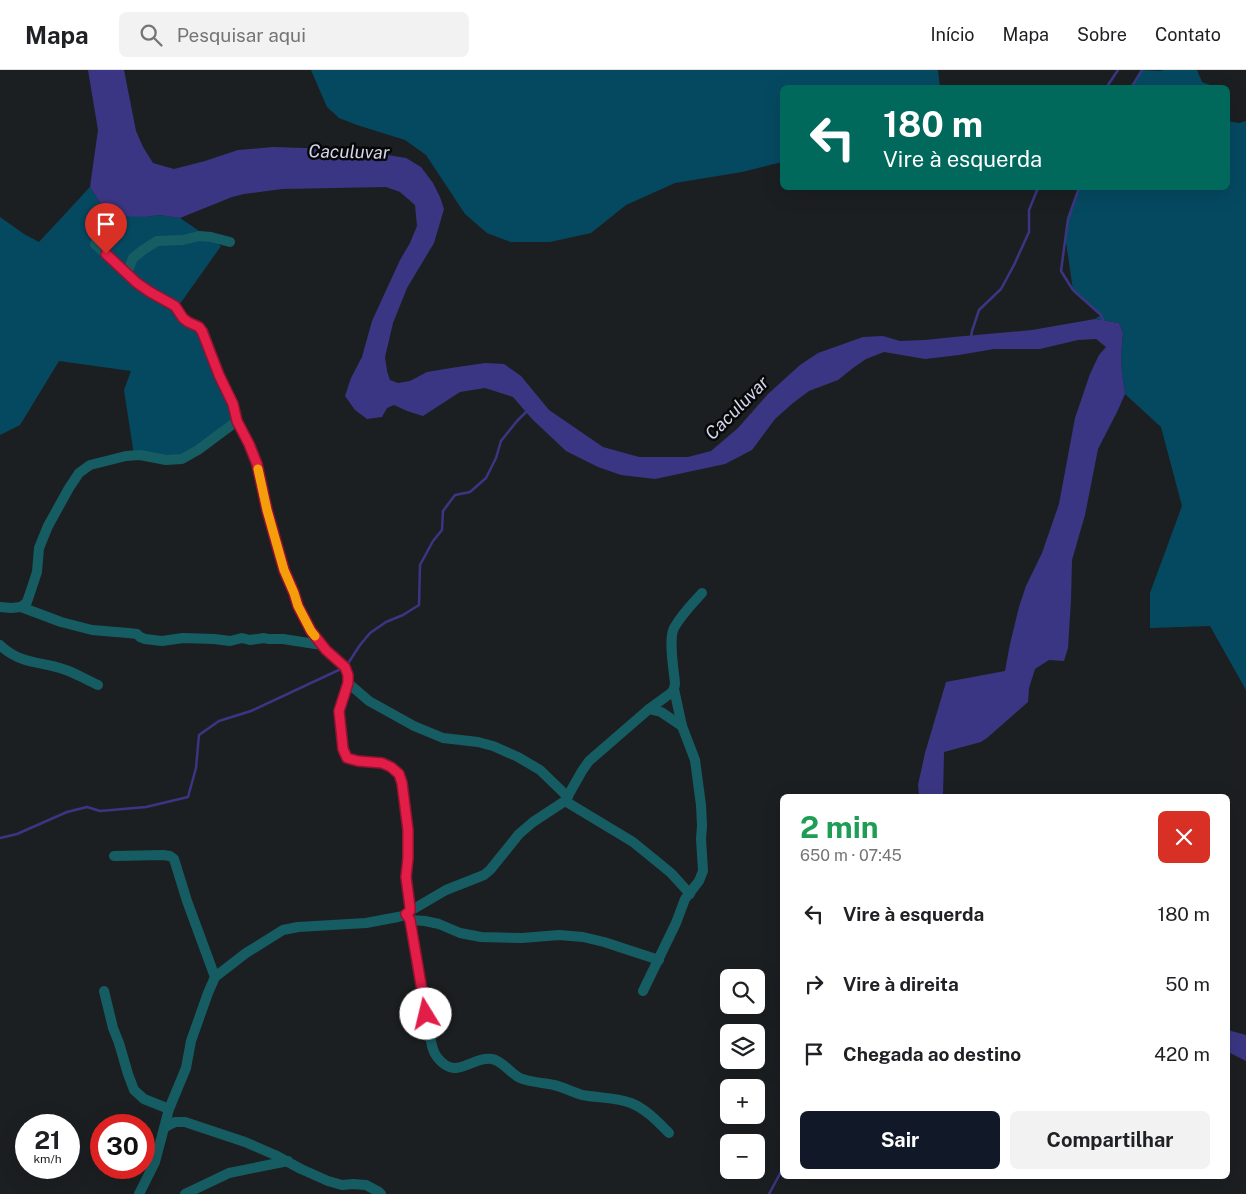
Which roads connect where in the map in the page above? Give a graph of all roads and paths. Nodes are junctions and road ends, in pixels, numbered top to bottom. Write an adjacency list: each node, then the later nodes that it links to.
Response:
1 (230, 242): 3 (street)
2 (95, 244): 3 (street)
3 (127, 273): 4 (street)
4 (237, 421): 7 (street); 8 (street)
5 (702, 593): 12 (street)
6 (0, 607): 7 (street)
7 (21, 607): 8 (street)
8 (322, 644): 10 (street)
9 (0, 645): 11 (street)
10 (348, 683): 15 (street); 18 (street)
11 (98, 685)
12 (674, 689): 13 (street); 14 (street)
13 (649, 709): 14 (street); 15 (street)
14 (682, 726): 17 (street)
15 (566, 799): 17 (street); 18 (street)
16 (114, 856): 20 (street)
17 (690, 894): 19 (street)
18 (409, 915): 19 (street); 20 (street); 25 (street)
19 (659, 960): 22 (street)
20 (215, 977): 23 (street)
21 (104, 991): 23 (street)
22 (643, 991)
23 (169, 1109): 24 (street)
24 (165, 1127): 26 (street); 27 (street)
25 (669, 1134)
26 (288, 1162): 28 (street); 29 (street)
27 (139, 1194)
28 (185, 1194)
29 (381, 1194)

